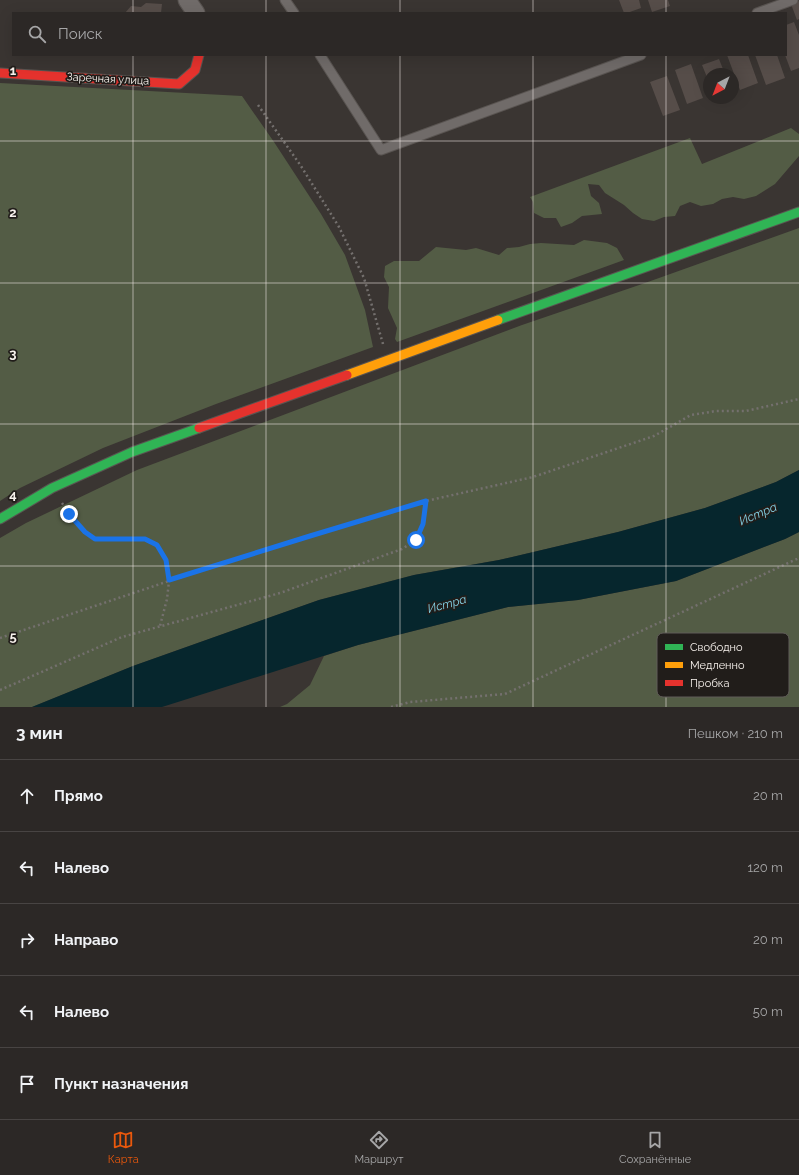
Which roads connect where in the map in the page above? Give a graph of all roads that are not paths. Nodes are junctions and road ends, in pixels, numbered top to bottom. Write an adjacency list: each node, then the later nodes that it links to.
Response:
1 (187, 0): 4 (street)
2 (286, 0): 5 (lane)
3 (793, 0): 6 (lane)
4 (195, 12)
5 (293, 12)
6 (760, 12)
7 (200, 56): 10 (street, Заречная улица)
8 (321, 56): 9 (lane)
9 (638, 56)
10 (0, 73)
11 (799, 212): 12 (street)
12 (0, 519)

